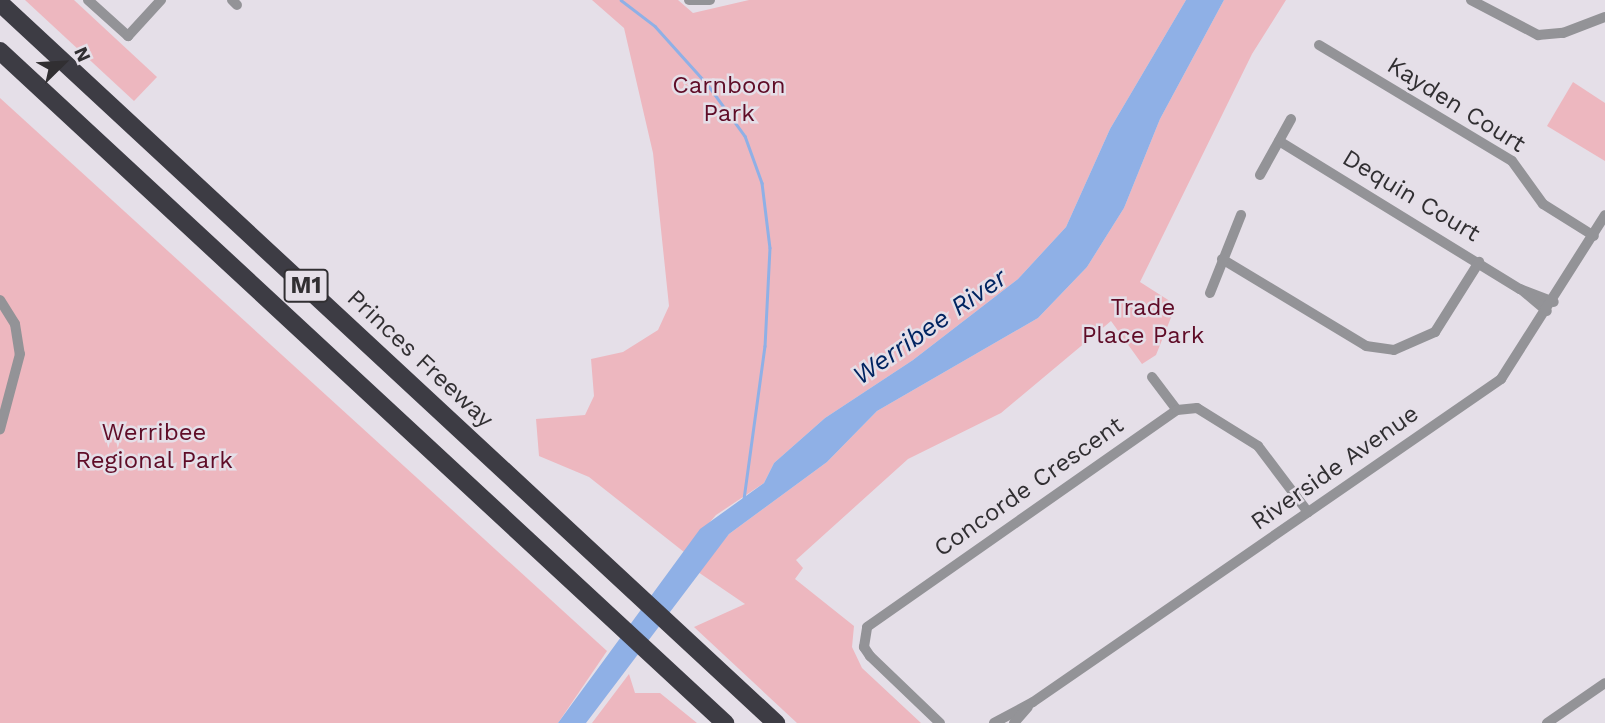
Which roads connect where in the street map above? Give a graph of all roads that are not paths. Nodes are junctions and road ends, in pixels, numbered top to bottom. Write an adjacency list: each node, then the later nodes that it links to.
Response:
1 (88, 0): 2 (street)
2 (161, 0)
3 (689, 0): 4 (street)
4 (710, 0)
5 (1471, 0): 7 (street)
6 (0, 3): 30 (highway, Princes Freeway / M1)
7 (1605, 17)
8 (1319, 45): 15 (street, Kayden Court)
9 (0, 51): 29 (highway, M1)
10 (1291, 119): 11 (street)
11 (1279, 141): 12 (street); 17 (street, Dequin Court)
12 (1261, 175)
13 (1241, 215): 16 (street)
14 (1605, 215): 15 (street, Riverside Avenue)
15 (1594, 236): 21 (street, Riverside Avenue)
16 (1222, 259): 17 (street); 19 (street)
17 (1479, 262): 18 (street, Dequin Court)
18 (1520, 289): 21 (street, Dequin Court); 22 (street, Dequin Court)
19 (1210, 293)
20 (0, 300): 25 (street)
21 (1553, 302): 22 (street, Riverside Avenue)
22 (1547, 312): 26 (street, Riverside Avenue)
23 (1152, 377): 24 (street)
24 (1177, 410): 26 (street); 31 (street, Concorde Crescent)
25 (0, 429)
26 (1308, 512): 28 (street, Riverside Avenue)
27 (1605, 683): 34 (street)
28 (1033, 702): 32 (street, Riverside Avenue); 33 (street, Riverside Avenue)
29 (725, 723)
30 (776, 723)
31 (940, 723)
32 (994, 723)
33 (1014, 723)
34 (1547, 723)

